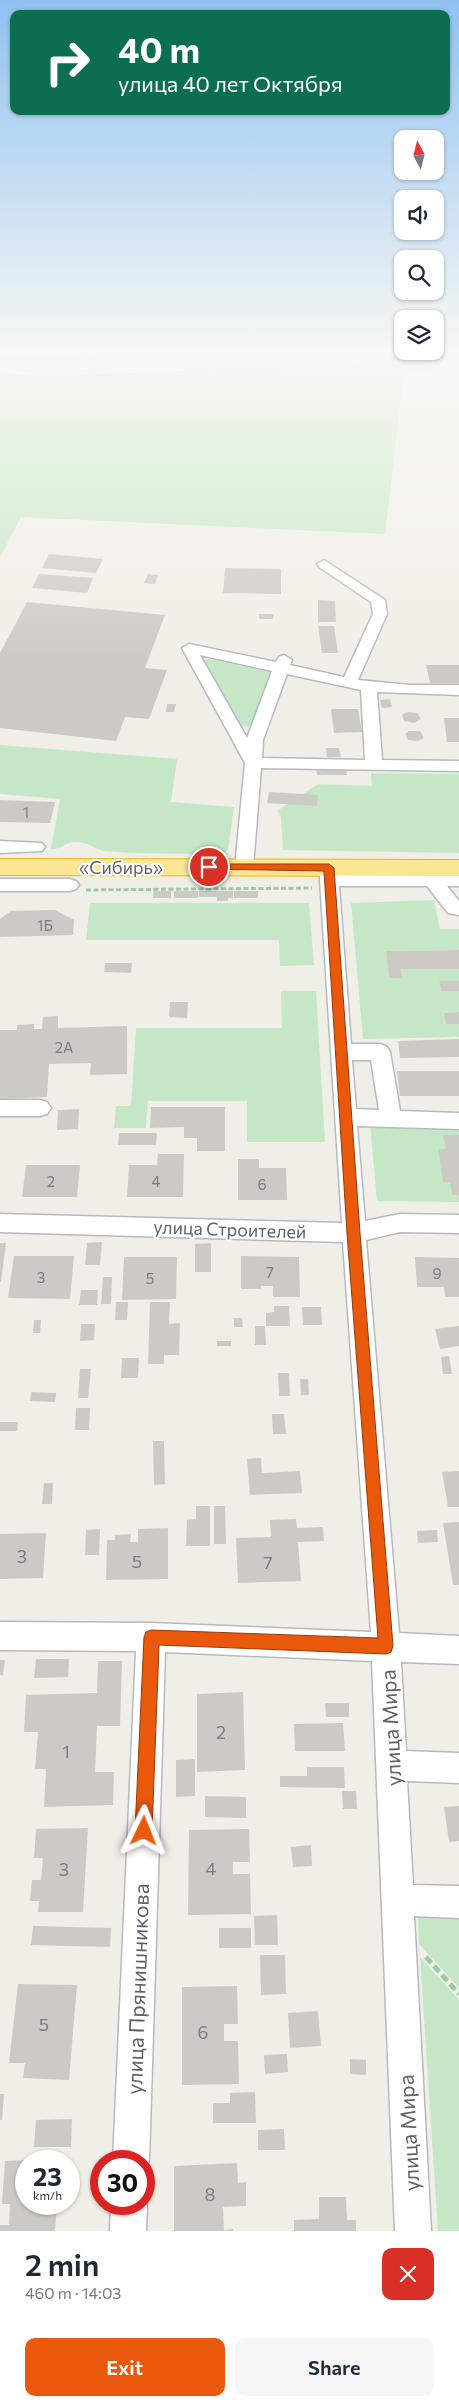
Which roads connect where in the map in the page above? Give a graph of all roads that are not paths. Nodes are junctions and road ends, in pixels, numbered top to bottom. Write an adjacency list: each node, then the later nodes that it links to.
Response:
1 (324, 564): 3 (street)
2 (282, 665): 3 (street); 6 (street); 6 (street)
3 (349, 683): 4 (street)
4 (369, 687): 5 (street); 7 (street)
5 (459, 690)
6 (253, 763): 7 (street); 12 (street)
7 (374, 765): 8 (street)
8 (459, 766)
9 (0, 847): 10 (street)
10 (36, 847)
11 (0, 867): 12 (highway, «Сибирь»)
12 (244, 867): 14 (highway, «Сибирь»)
13 (457, 872): 14 (highway, «Сибирь»); 15 (street)
14 (329, 879): 15 (street); 19 (street, улица Мира)
15 (432, 880): 18 (street)
16 (0, 885): 17 (street)
17 (77, 887)
18 (459, 910)
19 (341, 1052): 22 (street, улица Мира); 23 (street)
20 (0, 1108): 21 (street)
21 (40, 1108)
22 (346, 1117): 23 (street); 27 (street, улица Мира)
23 (391, 1119): 24 (street)
24 (459, 1121)
25 (0, 1223): 27 (street, улица Строителей)
26 (459, 1224): 27 (street, улица Строителей)
27 (354, 1233): 30 (street, улица Мира)
28 (0, 1636): 29 (street)
29 (151, 1637): 30 (street); 36 (street, улица Прянишникова)
30 (386, 1646): 31 (street); 32 (street, улица Мира)
31 (459, 1650)
32 (392, 1765): 33 (street); 34 (street, улица Мира)
33 (459, 1768)
34 (396, 1900): 35 (street); 39 (street, улица Мира)
35 (459, 1902)
36 (131, 2150)
37 (129, 2215): 38 (street)
38 (128, 2231)
39 (413, 2231)

